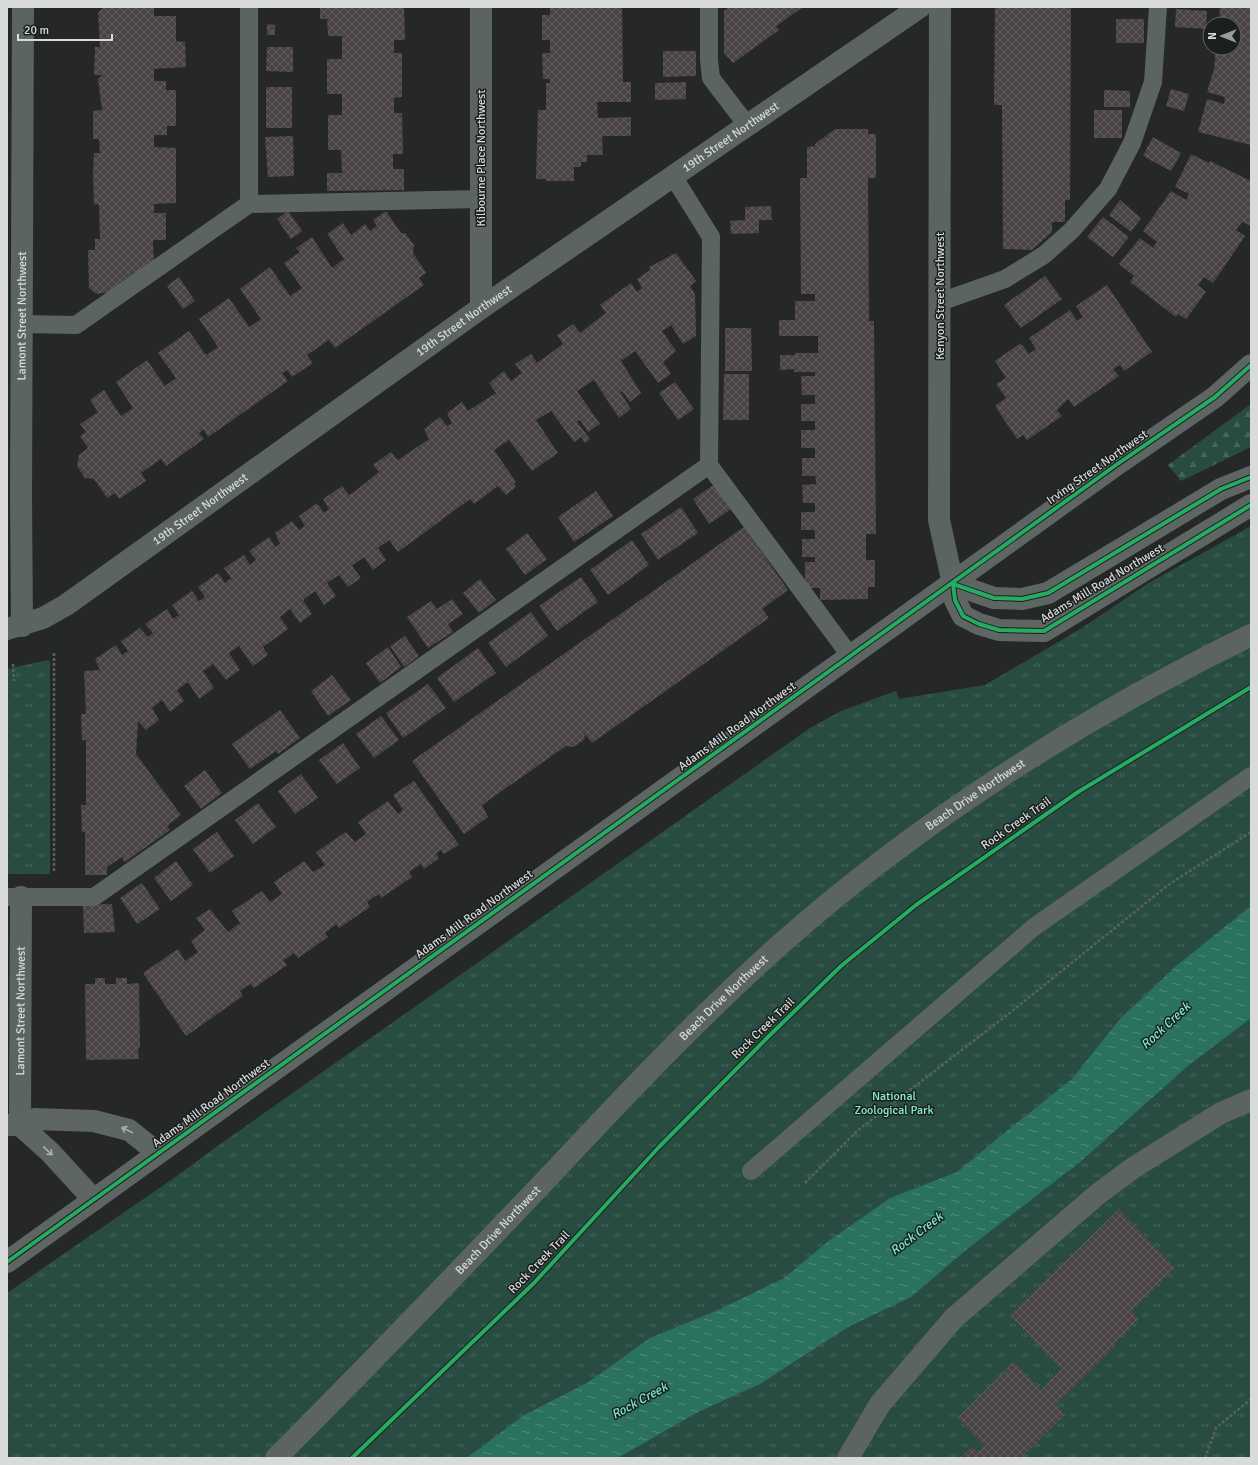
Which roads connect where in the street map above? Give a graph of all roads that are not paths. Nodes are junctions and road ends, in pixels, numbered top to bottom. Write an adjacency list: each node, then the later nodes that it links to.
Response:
1 (23, 7): 14 (street, Lamont Street Northwest)
2 (249, 7): 11 (lane)
3 (481, 7): 10 (street, Kilbourne Place Northwest)
4 (709, 7): 8 (lane)
5 (920, 7): 8 (street, 19th Street Northwest)
6 (940, 7): 12 (street, Kenyon Street Northwest)
7 (1158, 7): 12 (lane)
8 (747, 125): 9 (street, 19th Street Northwest)
9 (673, 176): 13 (street, 19th Street Northwest); 17 (lane)
10 (480, 199): 11 (lane); 13 (street, Kilbourne Place Northwest)
11 (248, 204): 14 (lane)
12 (940, 302): 20 (street, Kenyon Street Northwest)
13 (481, 308): 21 (street, 19th Street Northwest)
14 (22, 324): 16 (street, Lamont Street Northwest)
15 (1251, 365): 20 (main road, Irving Street Northwest)
16 (14, 412): 21 (street, Lamont Street Northwest)
17 (709, 465): 23 (lane); 25 (lane)
18 (1251, 477): 20 (main road, Adams Mill Road Northwest)
19 (1251, 505): 20 (main road, Adams Mill Road Northwest)
20 (953, 584): 23 (main road, Adams Mill Road Northwest)
21 (15, 628)
22 (1251, 635): 32 (street, Beach Drive Northwest)
23 (851, 657): 28 (main road, Adams Mill Road Northwest)
24 (1251, 776): 29 (lane)
25 (14, 897): 27 (street, Lamont Street Northwest)
26 (1251, 1100): 33 (street)
27 (13, 1125): 28 (main road, one-way to 27); 30 (main road, one-way to 30)
28 (158, 1153): 30 (main road, Adams Mill Road Northwest)
29 (750, 1171)
30 (94, 1200): 31 (main road, Adams Mill Road Northwest)
31 (7, 1262)
32 (276, 1458)
33 (848, 1458)

